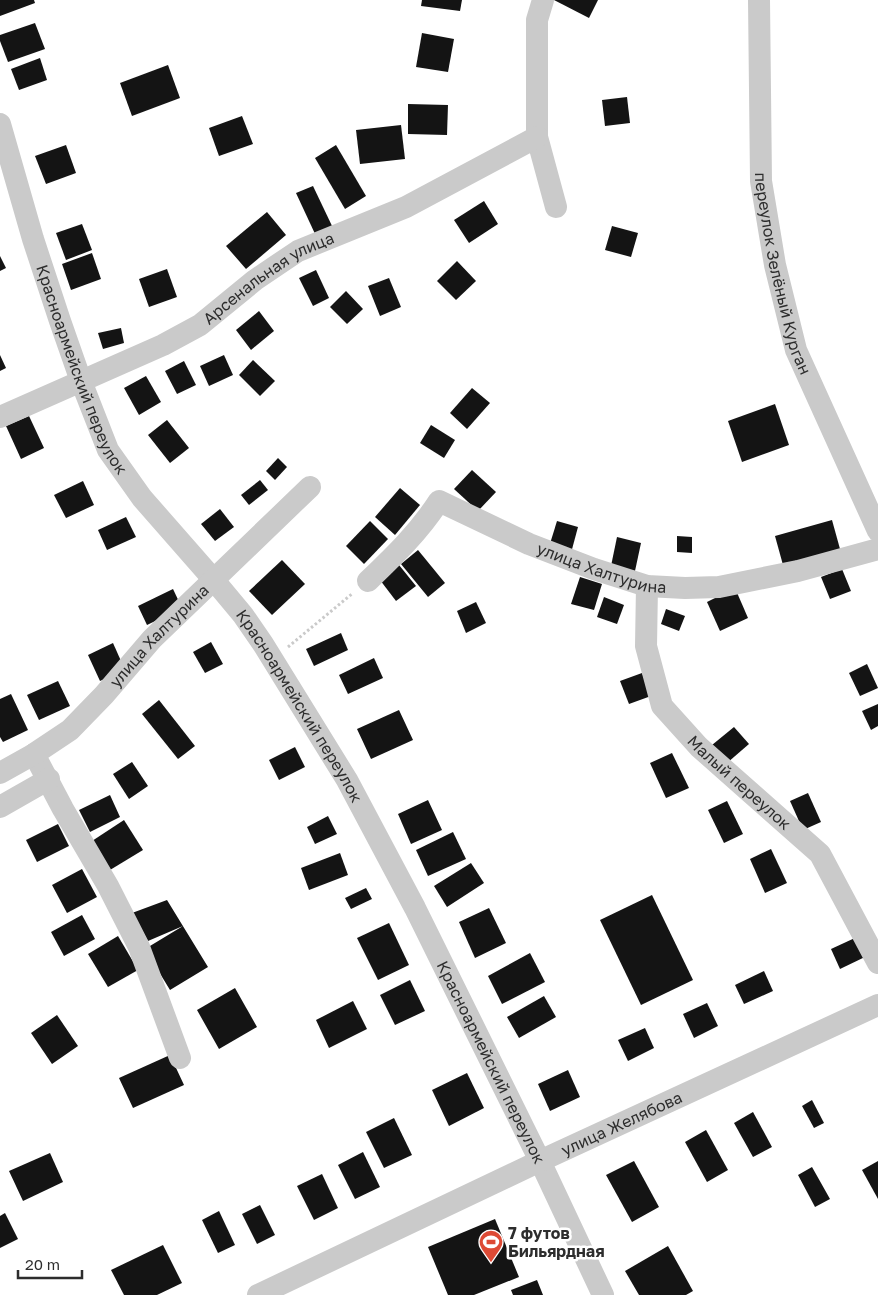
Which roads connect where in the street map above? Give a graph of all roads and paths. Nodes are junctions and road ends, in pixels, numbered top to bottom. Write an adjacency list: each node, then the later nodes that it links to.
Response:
1 (543, 0): 4 (street)
2 (759, 0): 9 (street, переулок Зелёный Курган)
3 (0, 124): 6 (street, Красноармейский переулок)
4 (537, 137): 5 (street); 6 (street, Арсенальная улица)
5 (556, 207)
6 (81, 380): 7 (street, Арсенальная улица); 11 (street, Красноармейский переулок)
7 (0, 417)
8 (310, 487): 11 (street, улица Халтурина)
9 (878, 531)
10 (878, 549): 13 (street, улица Халтурина)
11 (213, 579): 14 (street, Красноармейский переулок); 15 (street, улица Халтурина)
12 (368, 581): 13 (street, улица Халтурина); 14 (path)
13 (647, 586): 19 (street, Малый переулок)
14 (273, 660): 22 (street, Красноармейский переулок)
15 (34, 754): 16 (street, улица Халтурина); 17 (street)
16 (0, 773)
17 (48, 780): 18 (street); 21 (street)
18 (0, 807)
19 (878, 963)
20 (878, 1006): 22 (street, улица Желябова)
21 (180, 1058)
22 (540, 1160): 23 (street, улица Желябова); 24 (street, Красноармейский переулок)
23 (258, 1295)
24 (603, 1295)

